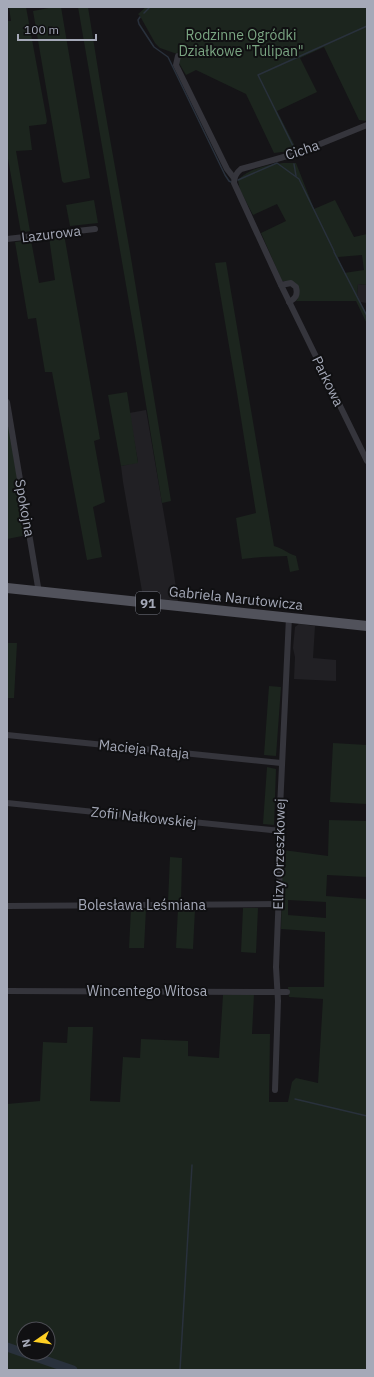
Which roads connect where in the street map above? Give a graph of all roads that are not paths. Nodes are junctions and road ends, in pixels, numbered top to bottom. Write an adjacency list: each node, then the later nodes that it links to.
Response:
1 (178, 56): 3 (street, Parkowa)
2 (367, 125): 3 (street, Cicha)
3 (235, 176): 6 (street, Parkowa)
4 (95, 229): 5 (street, Lazurowa)
5 (7, 239)
6 (281, 285): 7 (street, Parkowa); 7 (street)
7 (289, 302): 9 (street, Parkowa)
8 (7, 402): 11 (street, Spokojna)
9 (367, 461)
10 (7, 588): 11 (main road, Gabriela Narutowicza / 91)
11 (38, 591): 12 (main road, Gabriela Narutowicza / 91)
12 (289, 617): 13 (main road, Gabriela Narutowicza / 91); 15 (street, Elizy Orzeszkowej)
13 (367, 626)
14 (7, 735): 15 (street, Macieja Rataja)
15 (281, 763): 17 (street, Elizy Orzeszkowej)
16 (7, 804): 17 (street, Zofii Nałkowskiej)
17 (281, 831): 18 (street, Elizy Orzeszkowej)
18 (278, 904): 19 (street, Bolesława Leśmiana); 21 (street, Elizy Orzeszkowej)
19 (7, 906)
20 (7, 991): 21 (street, Wincentego Witosa)
21 (277, 991): 22 (street, Wincentego Witosa); 23 (street, Elizy Orzeszkowej)
22 (286, 992)
23 (275, 1090)

